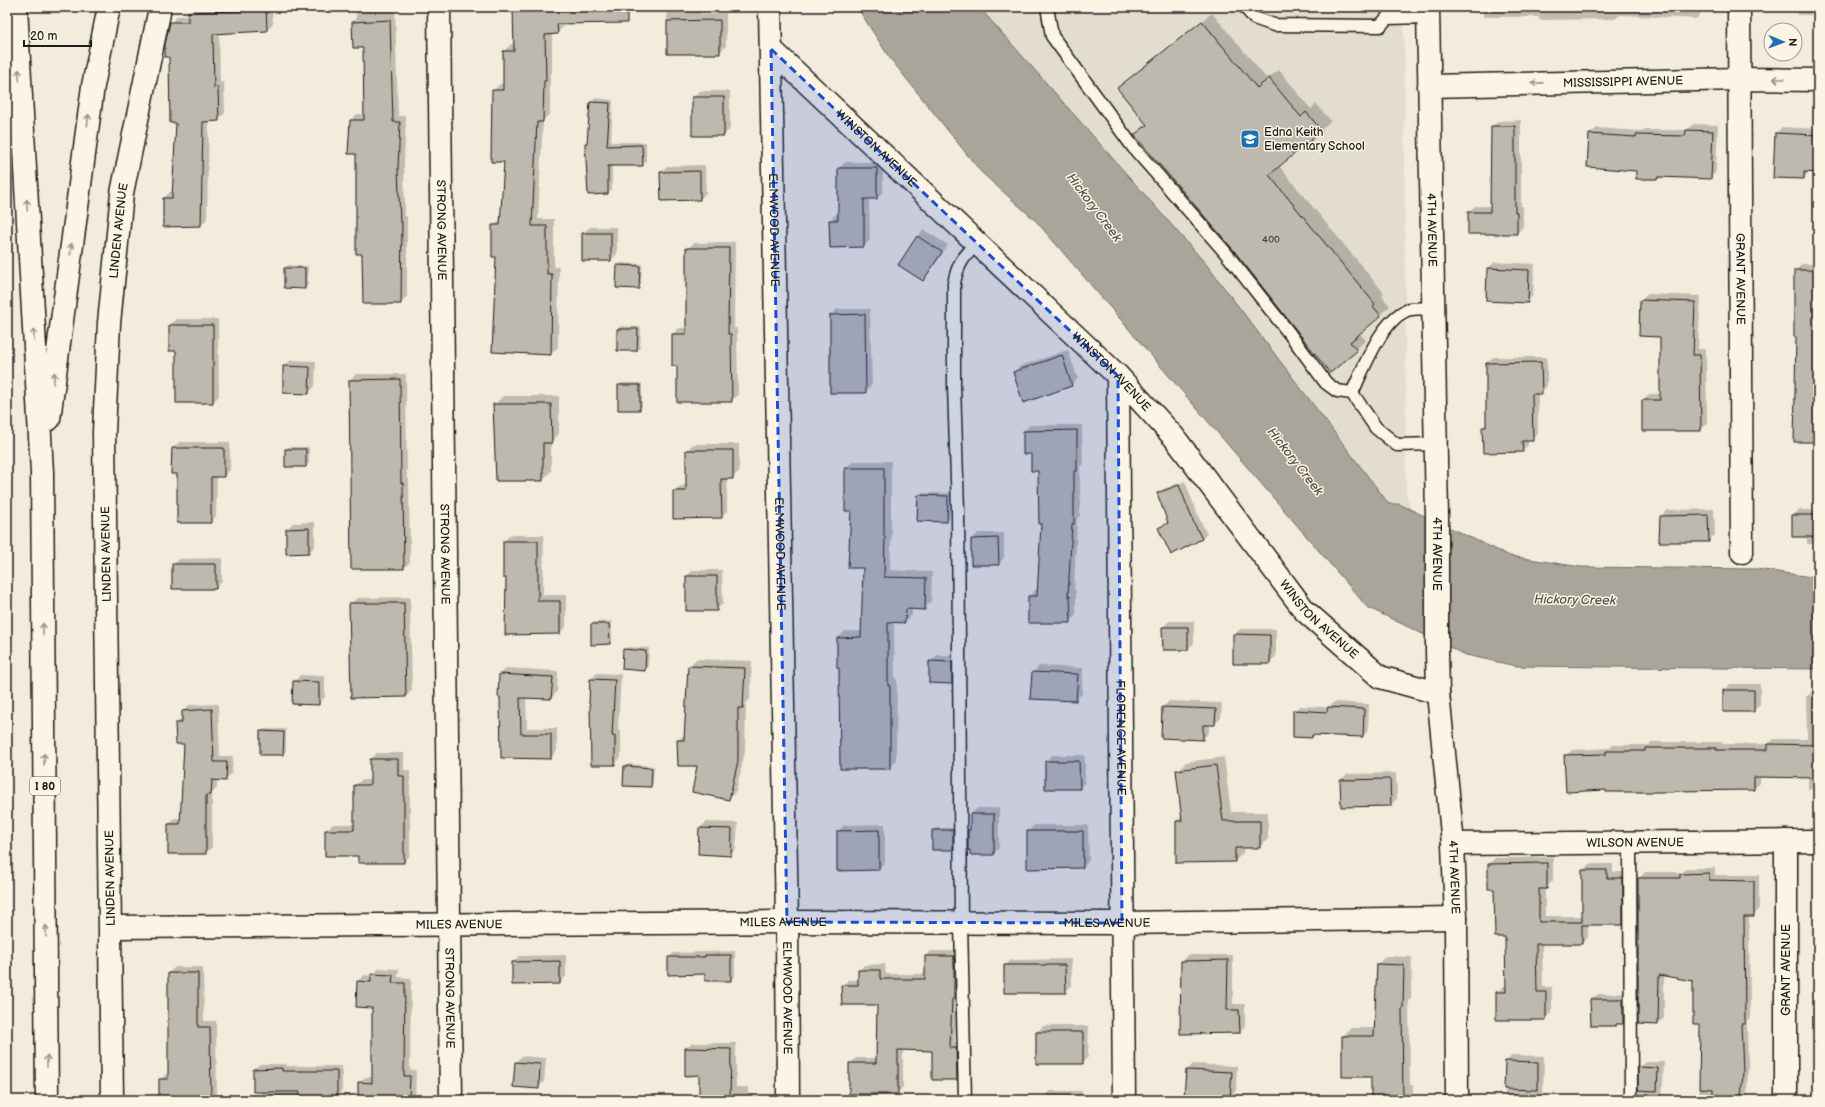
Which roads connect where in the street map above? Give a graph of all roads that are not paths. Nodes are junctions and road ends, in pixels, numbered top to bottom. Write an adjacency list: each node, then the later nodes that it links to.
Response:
1 (16, 7): 19 (main road, I 80, one-way to 1)
2 (109, 7): 19 (main road, one-way to 2)
3 (439, 7): 30 (main road, STRONG AVENUE)
4 (770, 7): 10 (main road, ELMWOOD AVENUE)
5 (1047, 7): 17 (lane)
6 (1245, 7): 8 (lane)
7 (1739, 7): 11 (main road, GRANT AVENUE)
8 (1428, 12): 13 (main road, 4TH AVENUE)
9 (160, 13): 31 (main road, LINDEN AVENUE)
10 (771, 49): 14 (main road, WINSTON AVENUE); 27 (main road, ELMWOOD AVENUE)
11 (1740, 79): 12 (main road, MISSISSIPPI AVENUE, one-way to 11); 13 (main road, MISSISSIPPI AVENUE, one-way to 13); 20 (main road, GRANT AVENUE)
12 (1818, 80)
13 (1429, 86): 15 (main road, 4TH AVENUE)
14 (977, 243): 16 (main road, WINSTON AVENUE); 28 (lane)
15 (1433, 309): 17 (lane); 18 (main road, 4TH AVENUE)
16 (1118, 376): 21 (main road, WINSTON AVENUE); 29 (main road, FLORENCE AVENUE)
17 (1352, 394): 18 (lane)
18 (1435, 444): 21 (main road, 4TH AVENUE)
19 (42, 472): 32 (main road, I 80, one-way to 19)
20 (1742, 552)
21 (1438, 693): 25 (main road, 4TH AVENUE)
22 (1786, 841): 23 (main road, WILSON AVENUE); 24 (main road, WILSON AVENUE); 40 (main road, GRANT AVENUE)
23 (1818, 841)
24 (1630, 843): 25 (main road, WILSON AVENUE); 39 (lane)
25 (1453, 844): 26 (main road, 4TH AVENUE)
26 (1456, 918): 29 (main road, MILES AVENUE); 38 (main road, 4TH AVENUE)
27 (787, 922): 28 (main road, MILES AVENUE); 30 (main road, MILES AVENUE); 35 (main road, ELMWOOD AVENUE)
28 (961, 923): 29 (main road, MILES AVENUE); 36 (lane)
29 (1122, 923): 37 (main road, FLORENCE AVENUE)
30 (450, 924): 31 (main road, MILES AVENUE); 34 (main road, STRONG AVENUE)
31 (110, 927): 33 (main road, LINDEN AVENUE)
32 (47, 1100)
33 (112, 1100)
34 (451, 1100)
35 (788, 1100)
36 (965, 1100)
37 (1124, 1100)
38 (1457, 1100)
39 (1631, 1100)
40 (1786, 1100)

